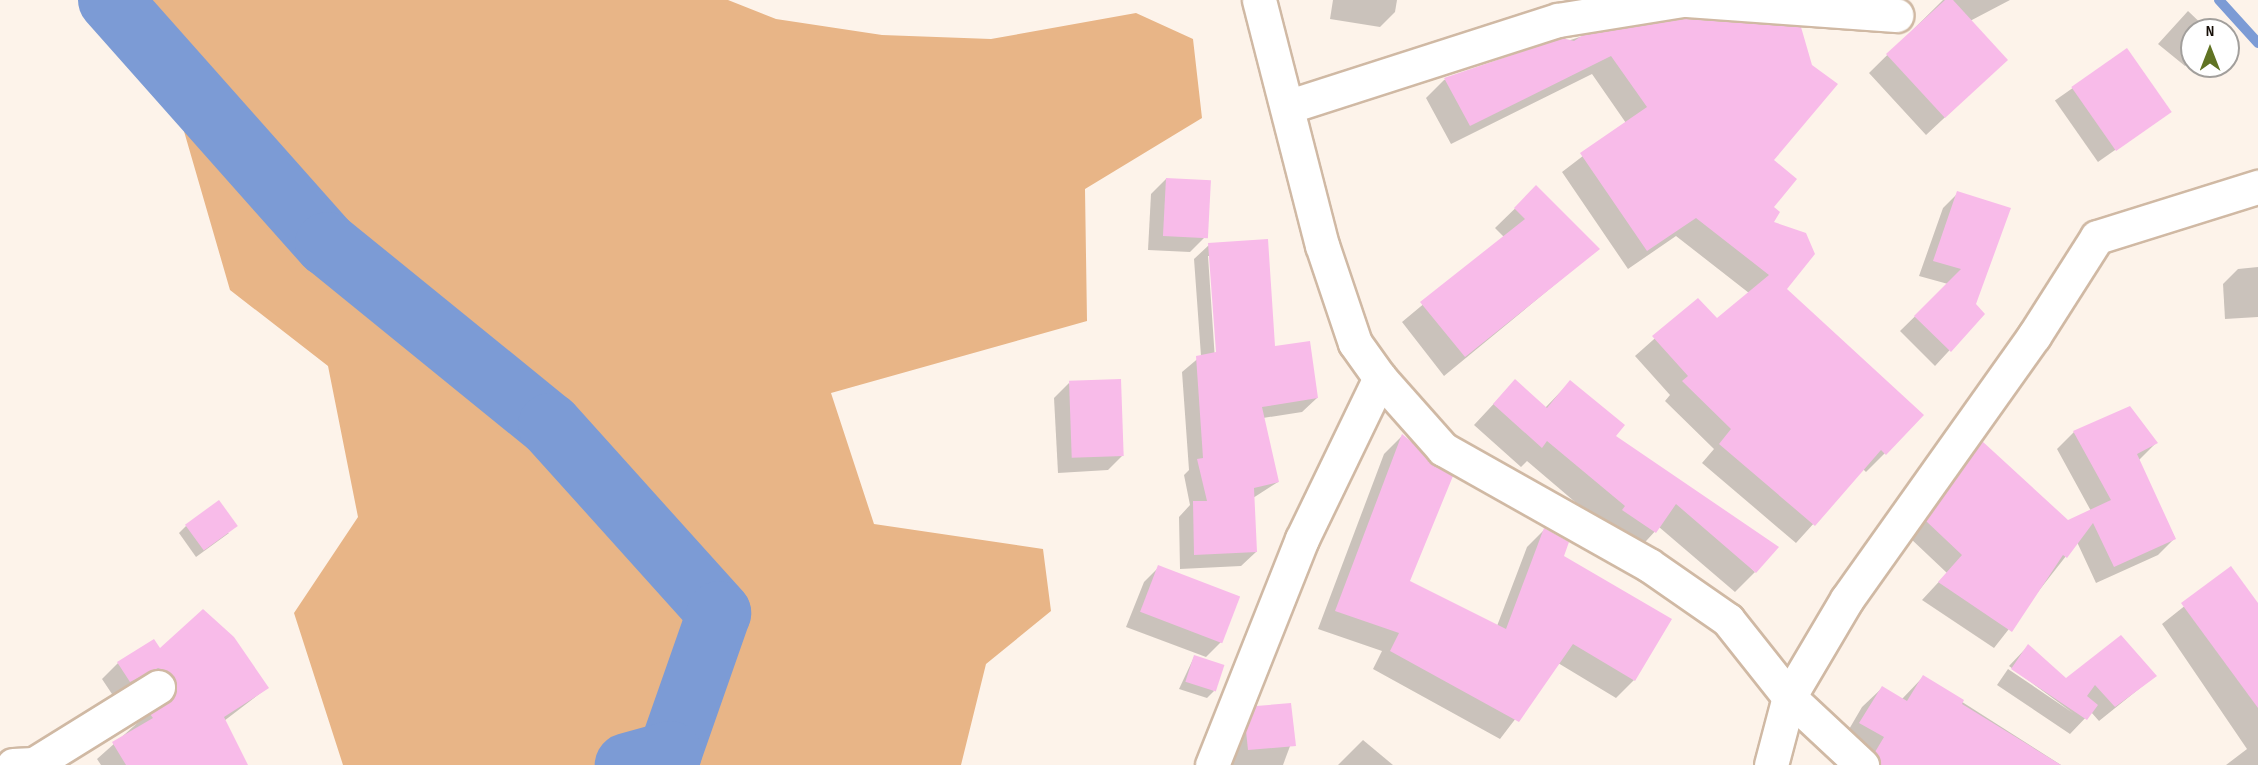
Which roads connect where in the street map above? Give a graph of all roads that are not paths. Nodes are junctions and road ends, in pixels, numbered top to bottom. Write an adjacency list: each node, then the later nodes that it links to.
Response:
1 (1259, 0): 4 (street)
2 (1685, 0): 3 (street); 4 (street)
3 (1896, 15)
4 (1290, 106): 6 (street)
5 (2258, 186): 8 (street)
6 (1380, 378): 8 (street); 10 (street)
7 (158, 687): 9 (street)
8 (1789, 697): 11 (street); 12 (street)
9 (14, 765)
10 (1212, 765)
11 (1771, 765)
12 (1862, 765)

